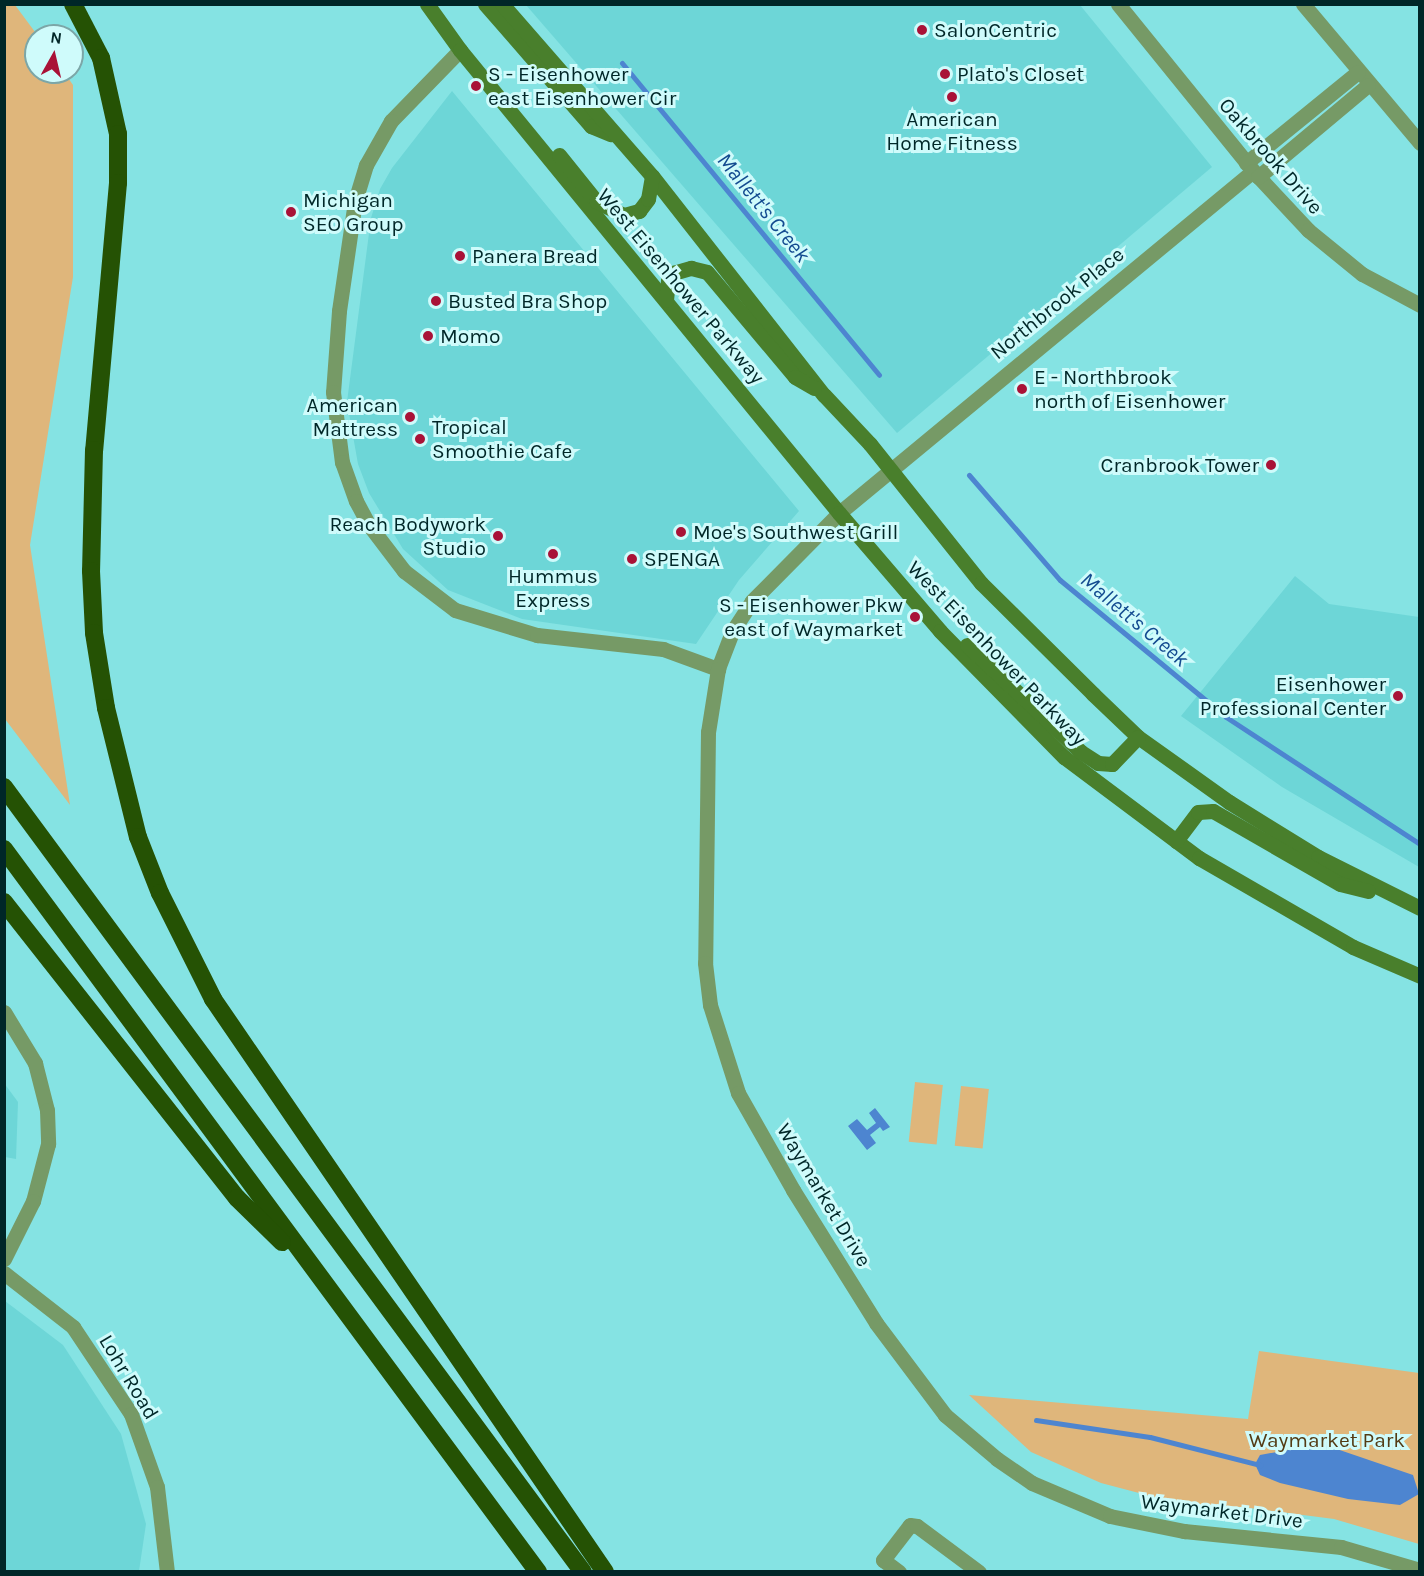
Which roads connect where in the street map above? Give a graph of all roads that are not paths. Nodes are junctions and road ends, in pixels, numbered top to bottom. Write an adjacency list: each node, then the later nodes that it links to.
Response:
1 (73, 4): 38 (highway)
2 (426, 4): 7 (main road, West Eisenhower Parkway)
3 (484, 4): 11 (main road)
4 (502, 4): 11 (main road, West Eisenhower Parkway)
5 (1118, 4): 13 (street, Oakbrook Drive)
6 (1303, 4): 8 (street)
7 (460, 50): 10 (main road, West Eisenhower Parkway); 21 (street)
8 (1358, 72): 9 (street); 13 (street, Northbrook Place)
9 (1368, 85): 12 (street); 13 (street, Northbrook Place)
10 (491, 87): 14 (main road); 15 (main road, West Eisenhower Parkway)
11 (613, 135): 14 (main road, West Eisenhower Parkway)
12 (1419, 143)
13 (1252, 170): 16 (street, Oakbrook Drive); 18 (street, Northbrook Place)
14 (652, 176): 17 (main road, West Eisenhower Parkway)
15 (666, 300): 17 (main road); 19 (main road, West Eisenhower Parkway)
16 (1419, 305)
17 (824, 395): 18 (main road, West Eisenhower Parkway)
18 (890, 470): 19 (street, Northbrook Place); 22 (main road, West Eisenhower Parkway)
19 (839, 513): 20 (main road, West Eisenhower Parkway); 21 (street, Waymarket Drive)
20 (940, 631): 22 (main road); 24 (main road, West Eisenhower Parkway)
21 (718, 669): 34 (street, Waymarket Drive)
22 (1138, 737): 26 (main road, West Eisenhower Parkway)
23 (4, 787): 37 (highway)
24 (1176, 841): 26 (main road); 29 (main road, West Eisenhower Parkway)
25 (4, 849): 33 (highway)
26 (1389, 896): 28 (main road, West Eisenhower Parkway)
27 (4, 903): 33 (highway)
28 (1419, 908)
29 (1419, 976)
30 (4, 1012): 31 (street)
31 (4, 1259)
32 (4, 1273): 35 (street, Lohr Road)
33 (319, 1278): 36 (highway)
34 (1419, 1570)
35 (167, 1572)
36 (538, 1572)
37 (583, 1572)
38 (605, 1572)
39 (899, 1572): 40 (street)
40 (979, 1572)

